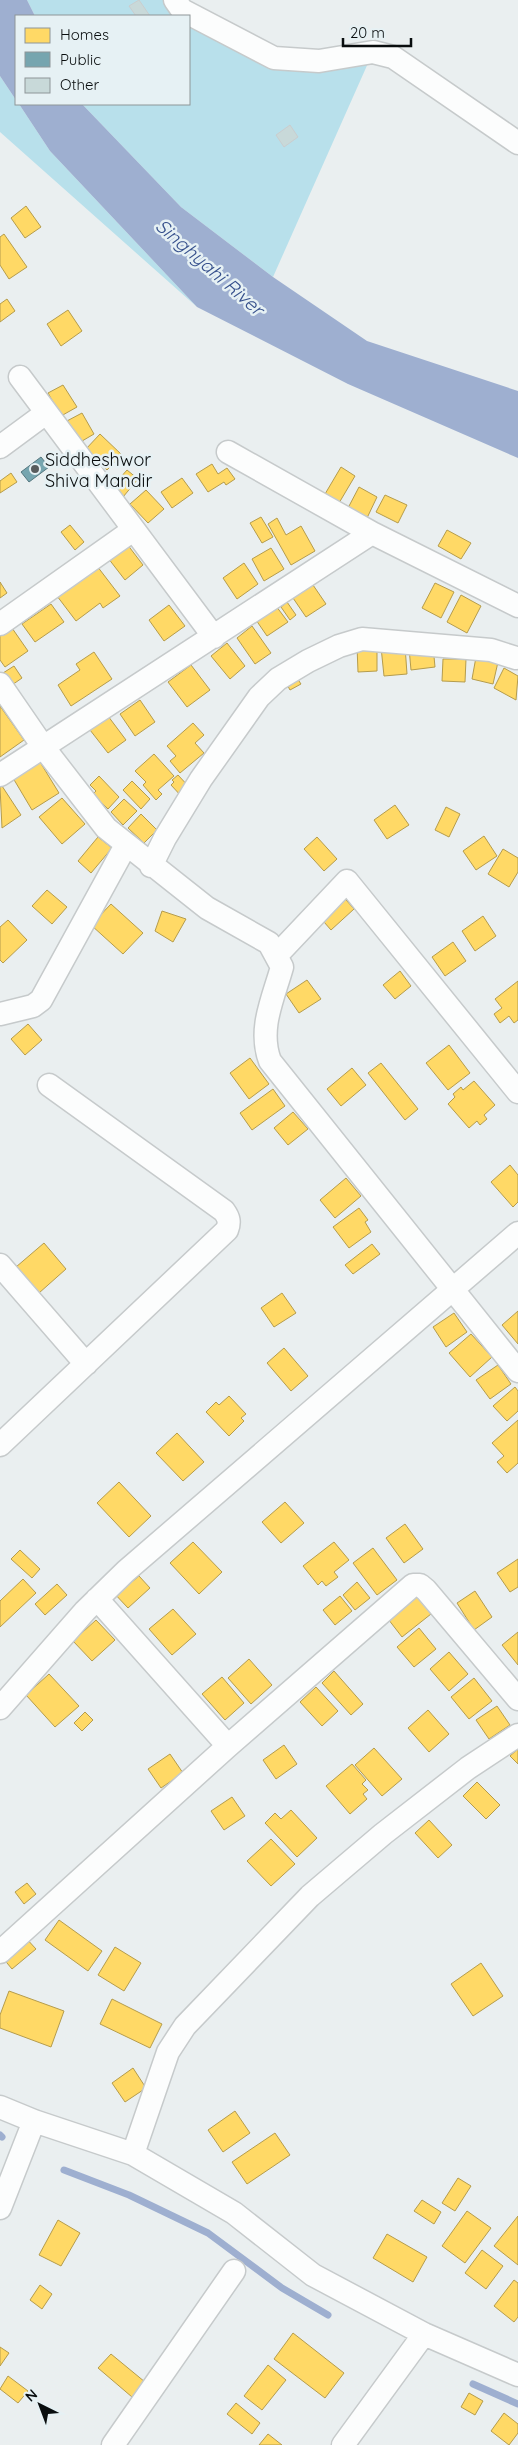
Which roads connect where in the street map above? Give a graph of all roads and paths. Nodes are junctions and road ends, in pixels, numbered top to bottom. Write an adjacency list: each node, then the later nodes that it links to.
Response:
1 (175, 0): 2 (street)
2 (518, 143)
3 (20, 377): 4 (street)
4 (46, 413): 5 (street); 7 (street)
5 (0, 447)
6 (228, 452): 8 (street)
7 (133, 530): 10 (street); 11 (street)
8 (372, 533): 9 (street); 11 (street)
9 (518, 606)
10 (0, 624)
11 (214, 637): 14 (street)
12 (516, 658): 17 (street)
13 (0, 684): 14 (street)
14 (44, 748): 15 (street); 16 (street)
15 (0, 775)
16 (126, 845): 17 (street); 19 (street)
17 (151, 866): 18 (street)
18 (277, 955): 21 (street); 24 (street)
19 (0, 1014)
20 (49, 1086): 25 (street)
21 (518, 1092)
22 (518, 1233): 24 (street)
23 (0, 1265): 25 (street)
24 (453, 1289): 26 (street); 28 (street)
25 (86, 1364): 27 (street)
26 (518, 1371)
27 (0, 1445)
28 (97, 1600): 30 (street); 32 (street)
29 (518, 1700): 32 (street)
30 (0, 1708)
31 (518, 1735): 36 (street)
32 (228, 1746): 33 (street)
33 (0, 1952)
34 (0, 2106): 35 (street)
35 (34, 2121): 36 (street); 37 (street)
36 (133, 2154): 39 (street)
37 (0, 2208)
38 (234, 2271): 41 (street)
39 (424, 2334): 40 (street); 42 (street)
40 (518, 2375)
41 (113, 2445)
42 (343, 2445)

